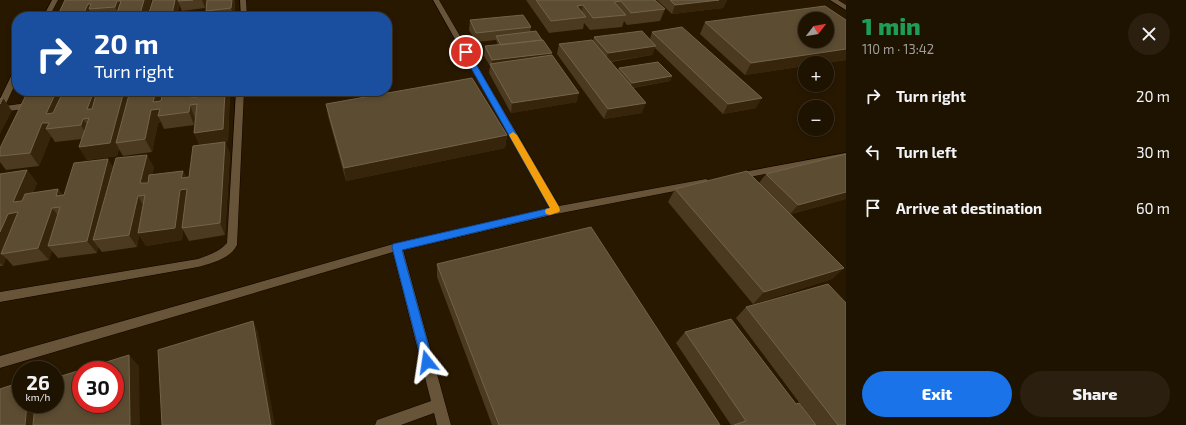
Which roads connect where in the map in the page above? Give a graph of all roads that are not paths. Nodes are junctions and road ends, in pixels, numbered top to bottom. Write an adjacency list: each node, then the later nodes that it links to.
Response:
1 (55, 0): 6 (street)
2 (243, 0): 7 (street)
3 (436, 0): 15 (street)
4 (833, 0): 5 (street)
5 (846, 8)
6 (49, 12)
7 (244, 12)
8 (12, 83): 11 (street)
9 (240, 96): 17 (street)
10 (40, 104): 11 (street)
11 (0, 108)
12 (846, 156): 13 (street)
13 (728, 178)
14 (713, 181): 15 (street)
15 (556, 210): 16 (street)
16 (397, 247): 18 (street); 19 (street)
17 (0, 297)
18 (0, 362)
19 (439, 405): 20 (street); 21 (street)
20 (382, 425)
21 (444, 425)

